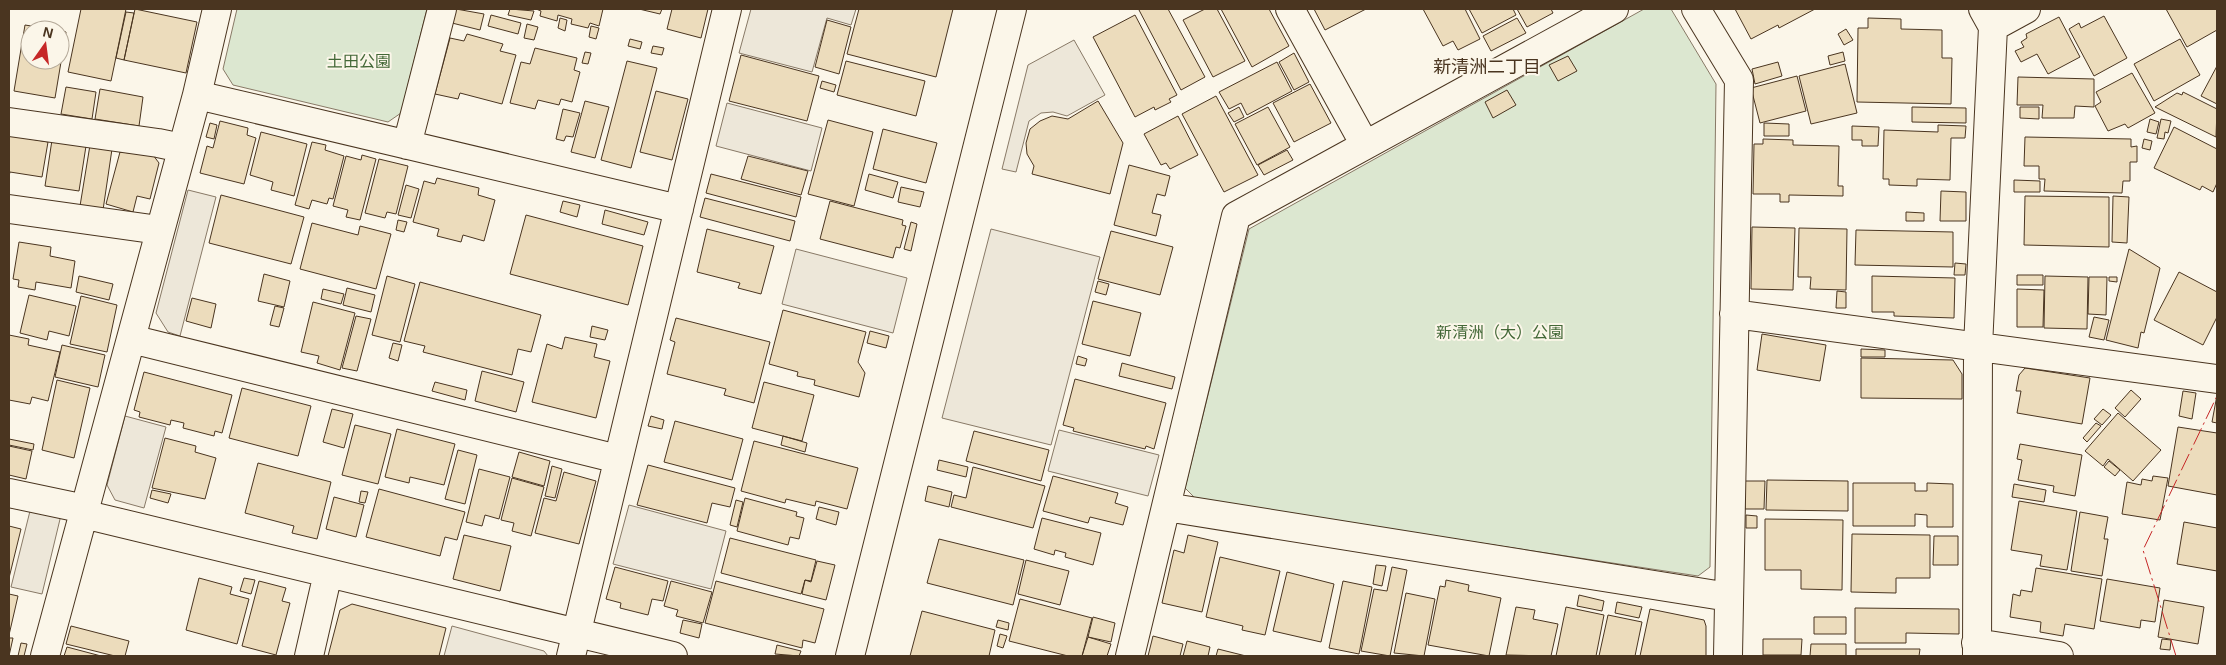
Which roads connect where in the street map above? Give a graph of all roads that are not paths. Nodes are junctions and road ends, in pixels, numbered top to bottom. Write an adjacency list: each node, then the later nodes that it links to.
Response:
1 (217, 9): 10 (street)
2 (442, 9): 12 (street)
3 (727, 9): 16 (street)
4 (1012, 9): 33 (street)
5 (1290, 9): 13 (street)
6 (1614, 9): 13 (street)
7 (1696, 9): 18 (street)
8 (2026, 9): 9 (street)
9 (1988, 18): 20 (street)
10 (197, 95): 12 (street); 14 (street)
11 (9, 122): 14 (street)
12 (407, 145): 16 (street)
13 (1365, 145): 24 (street)
14 (182, 148): 17 (street)
15 (9, 209): 17 (street)
16 (679, 209): 22 (street)
17 (159, 230): 19 (street)
18 (1734, 314): 20 (street); 27 (street)
19 (130, 339): 22 (street); 25 (street)
20 (1978, 347): 21 (street); 29 (street)
21 (2216, 376)
22 (618, 459): 28 (street)
23 (9, 493): 25 (street)
24 (1166, 507): 27 (street); 34 (street)
25 (84, 511): 26 (street); 30 (street)
26 (328, 573): 28 (street); 31 (street)
27 (1729, 597): 35 (street)
28 (573, 644): 32 (street)
29 (1977, 650): 36 (street)
30 (45, 656)
31 (309, 656)
32 (673, 656)
33 (850, 656)
34 (1130, 656)
35 (1728, 656)
36 (2059, 656)

